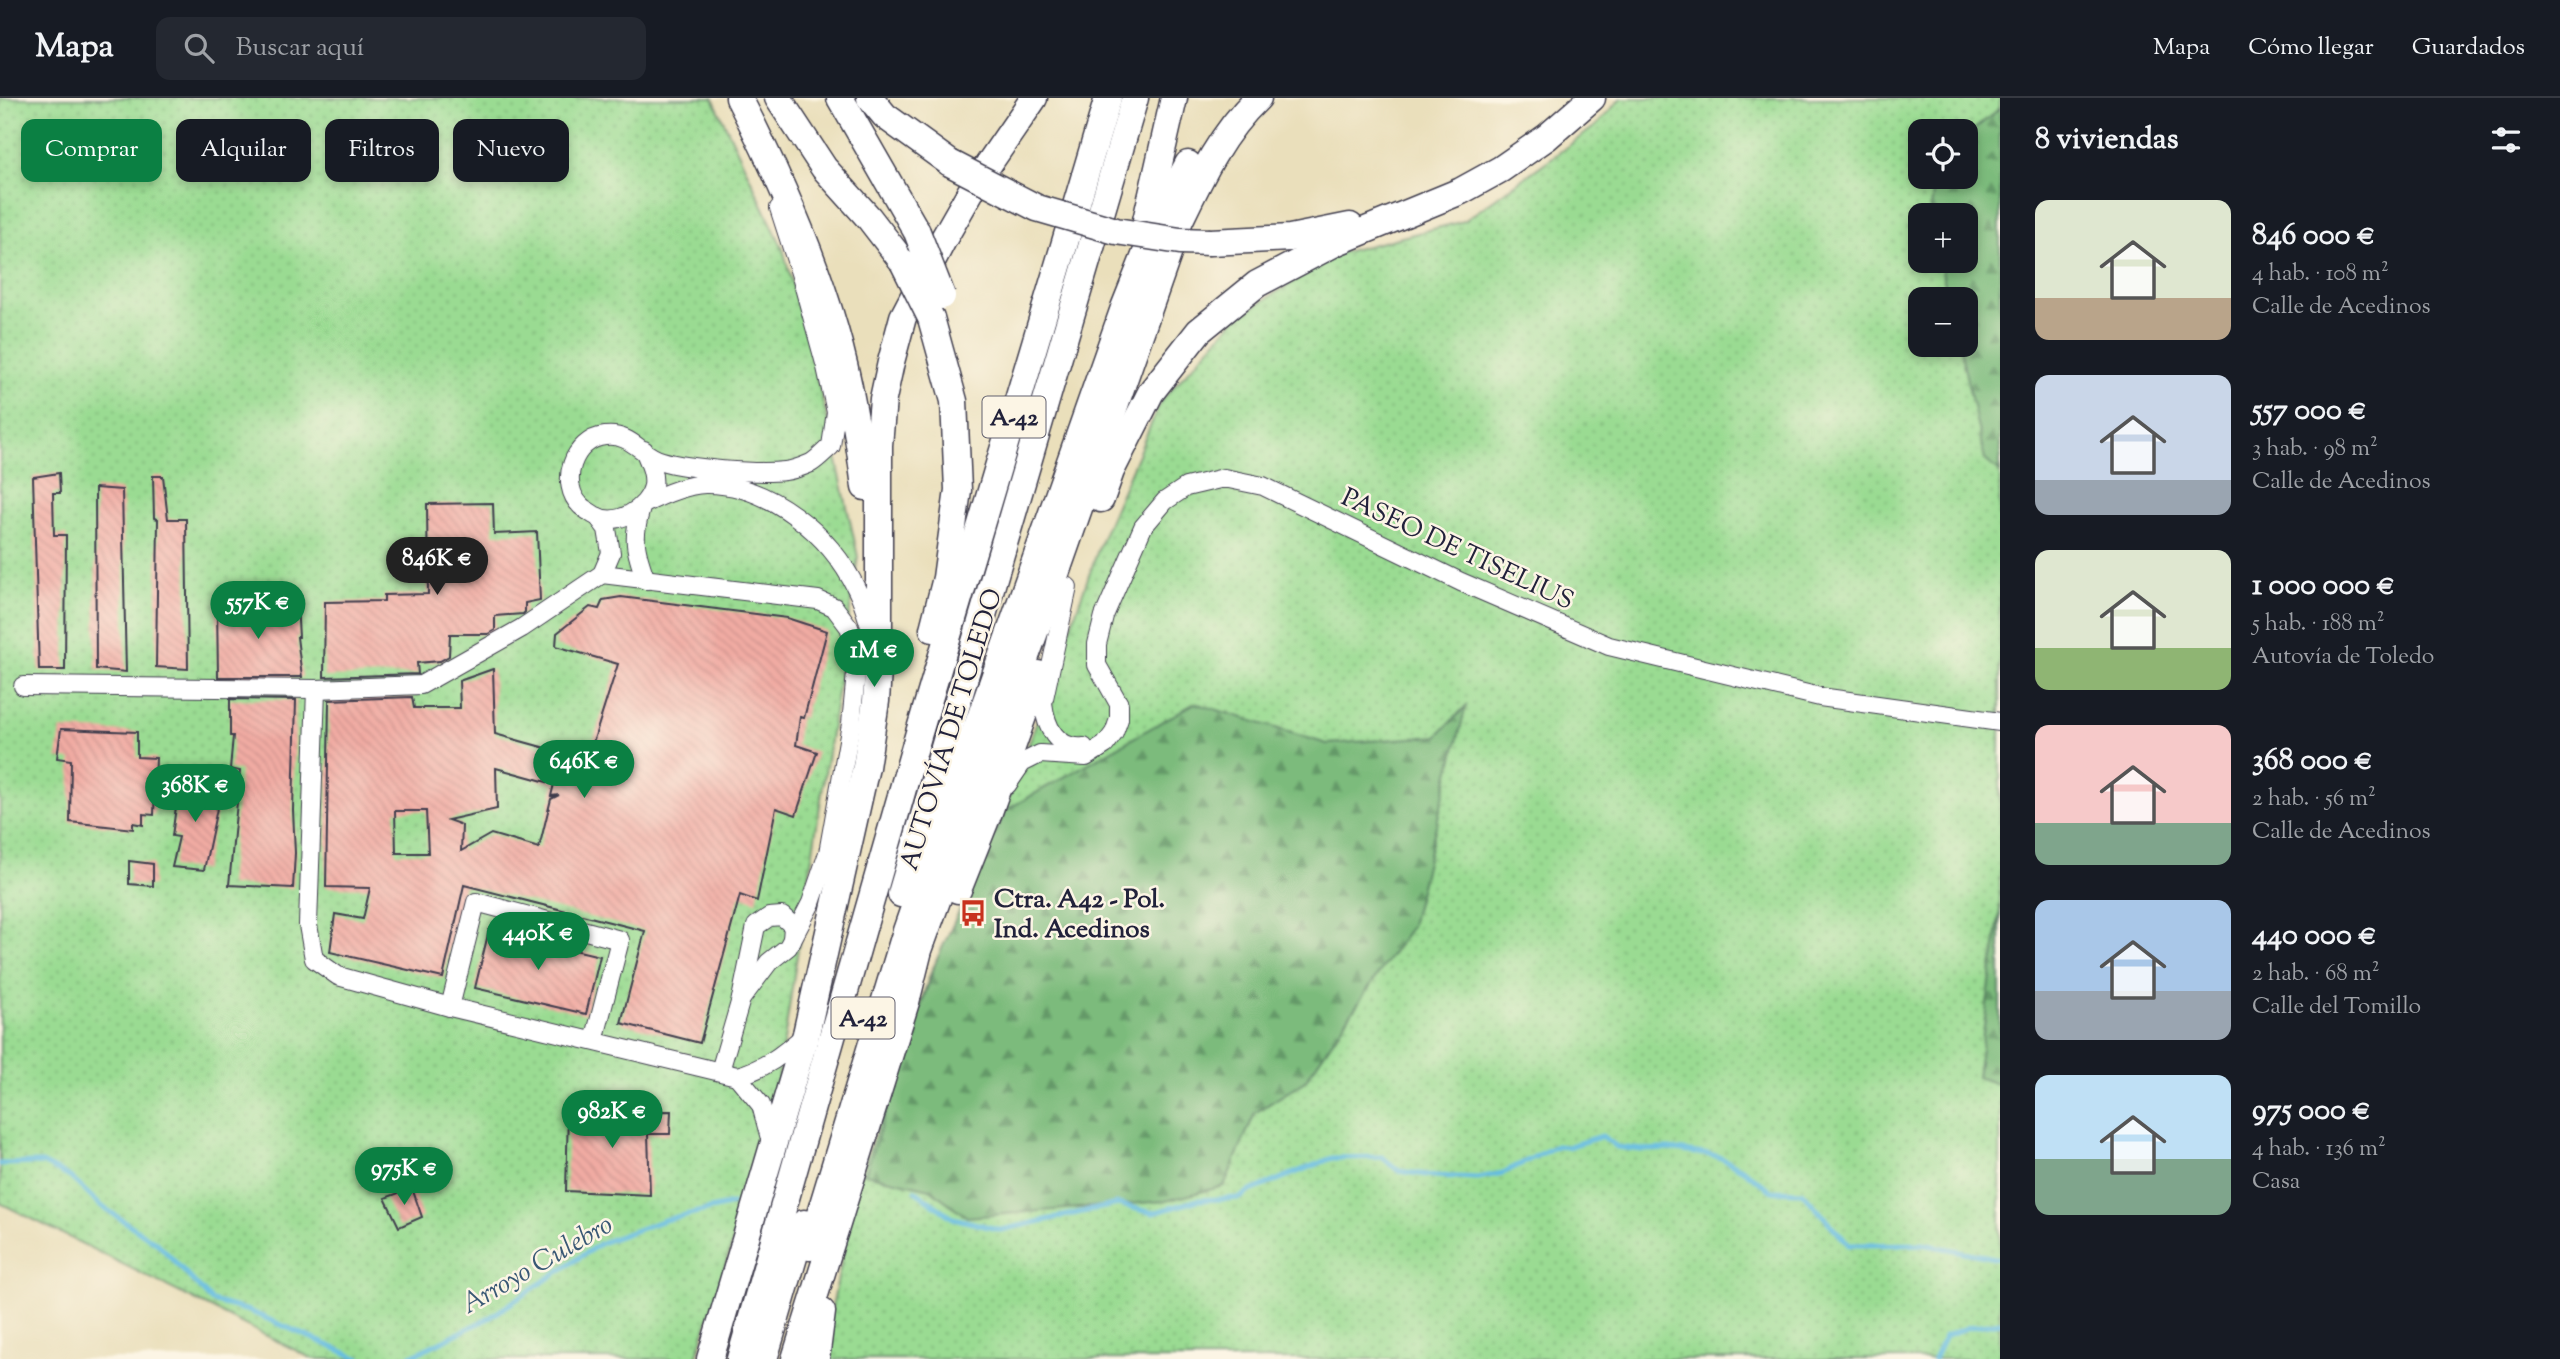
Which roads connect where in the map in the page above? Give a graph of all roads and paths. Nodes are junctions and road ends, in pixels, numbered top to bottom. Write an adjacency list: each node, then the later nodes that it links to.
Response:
1 (778, 98): 13 (highway, bridge)
2 (840, 98): 13 (highway, bridge)
3 (870, 98): 12 (highway, bridge)
4 (1034, 98): 20 (highway)
5 (1108, 98): 27 (highway, AUTOVÍA DE TOLEDO / A-42)
6 (1135, 98): 23 (highway, AUTOVÍA DE TOLEDO / A-42)
7 (1174, 98): 14 (highway)
8 (1236, 98): 14 (highway)
9 (1258, 98): 33 (highway)
10 (1589, 101): 12 (highway)
11 (743, 106): 15 (street); 20 (highway)
12 (1417, 209): 21 (highway)
13 (936, 307): 27 (highway)
14 (1124, 308): 30 (highway)
15 (644, 450): 16 (street); 17 (street)
16 (643, 506): 17 (street); 19 (street); 22 (street)
17 (598, 517): 18 (street)
18 (602, 574): 19 (street); 25 (street)
19 (646, 580): 31 (street)
20 (878, 583): 22 (highway)
21 (1068, 587): 28 (street); 29 (highway)
22 (879, 655): 35 (highway)
23 (966, 677): 30 (highway); 42 (highway, AUTOVÍA DE TOLEDO / A-42)
24 (23, 686): 25 (street)
25 (316, 689): 34 (street)
26 (2000, 722): 28 (street, PASEO DE TISELIUS)
27 (918, 736): 41 (highway, AUTOVÍA DE TOLEDO / A-42)
28 (1105, 745): 29 (street)
29 (989, 811): 33 (highway)
30 (906, 931): 43 (highway)
31 (792, 940): 32 (street); 32 (street)
32 (741, 999): 37 (street)
33 (906, 1002): 39 (highway)
34 (450, 1007): 36 (street); 36 (street)
35 (806, 1034): 37 (street); 38 (highway)
36 (594, 1041): 37 (street)
37 (729, 1073): 38 (street)
38 (772, 1146): 40 (highway)
39 (833, 1232): 44 (highway); 45 (highway)
40 (710, 1359)
41 (740, 1359)
42 (764, 1359)
43 (776, 1359)
44 (795, 1359)
45 (816, 1359)

